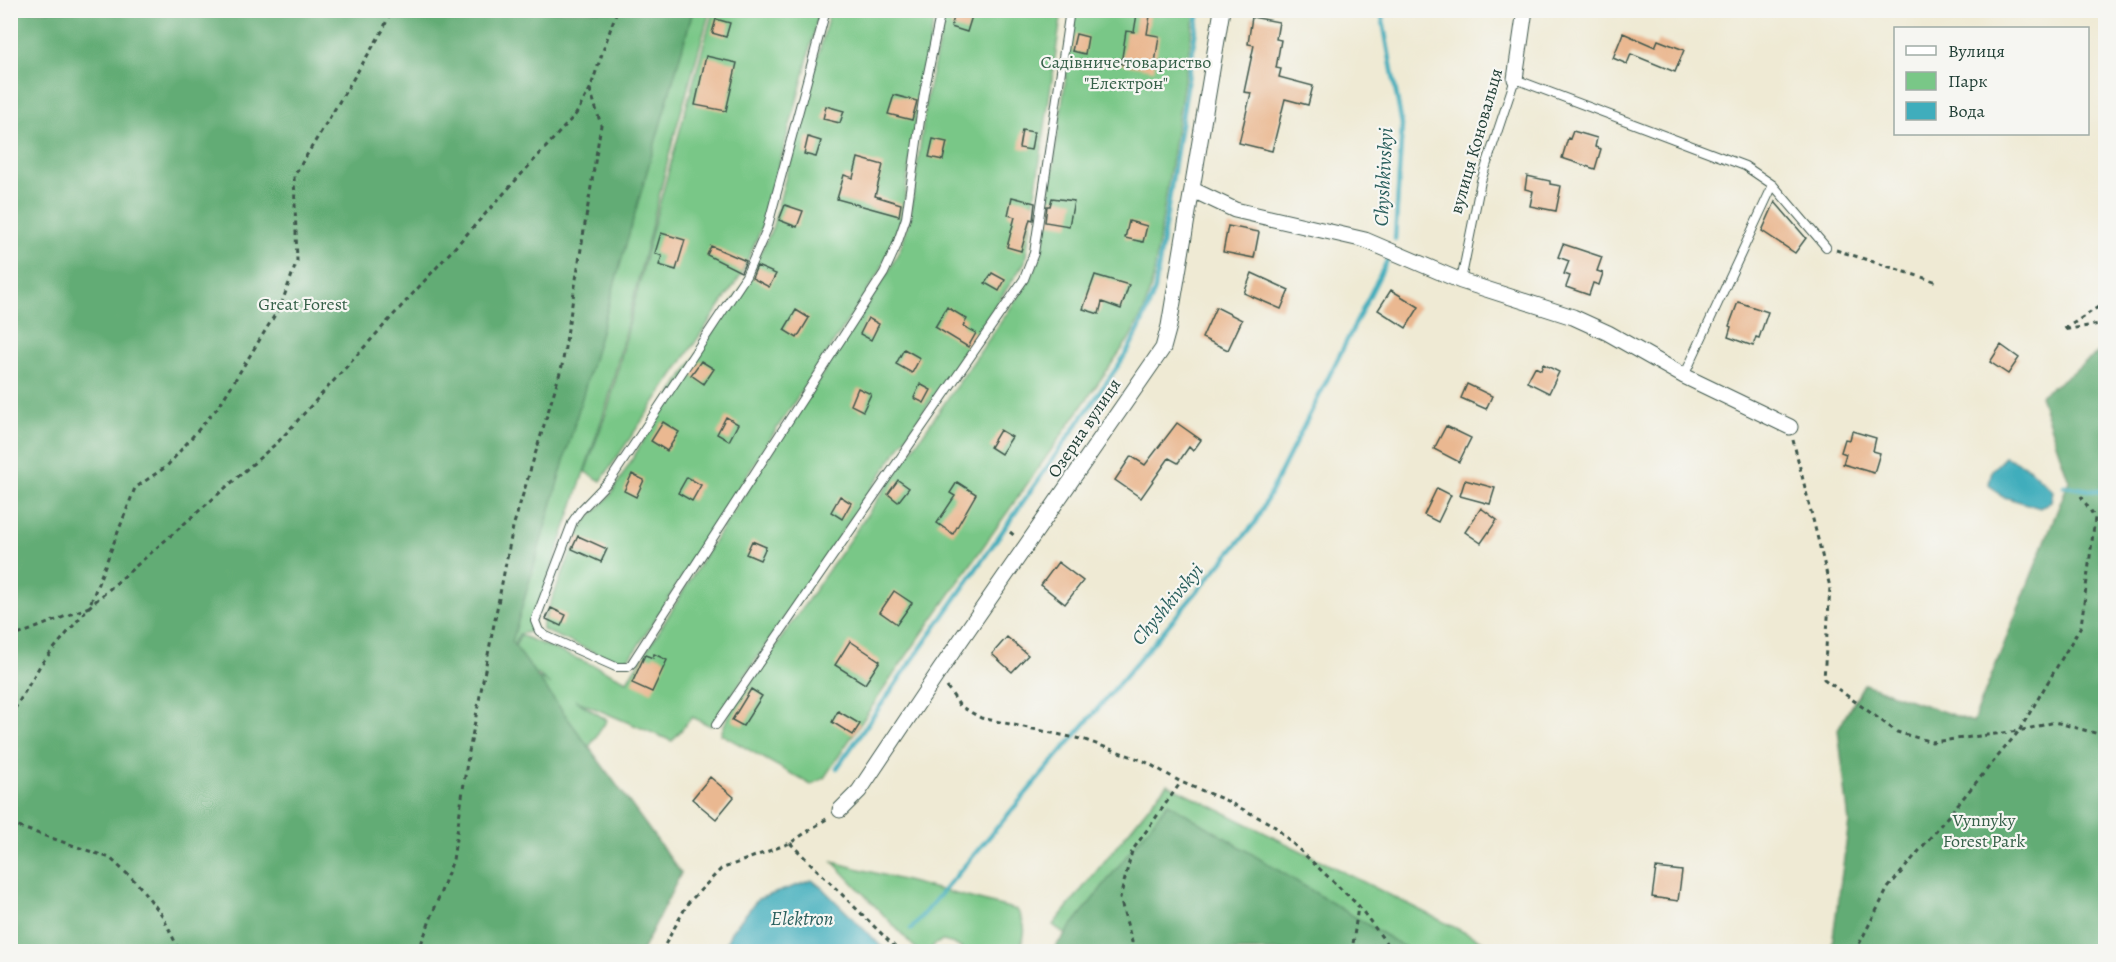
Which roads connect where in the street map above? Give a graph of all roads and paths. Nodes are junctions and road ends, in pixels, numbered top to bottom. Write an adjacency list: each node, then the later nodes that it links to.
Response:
1 (391, 10): 22 (path)
2 (617, 10): 9 (path)
3 (826, 10): 4 (lane)
4 (941, 10)
5 (1070, 10): 26 (lane)
6 (1222, 10): 11 (street, Озерна вулиця)
7 (1525, 10): 8 (street, вулиця Коновальця)
8 (1515, 79): 10 (lane); 13 (lane, вулиця Коновальця)
9 (590, 88): 22 (path); 35 (path)
10 (1773, 185): 12 (lane); 17 (lane)
11 (1193, 190): 13 (street); 24 (street, Озерна вулиця)
12 (1826, 247): 14 (path)
13 (1461, 281): 17 (street)
14 (1937, 282)
15 (2106, 302): 16 (path)
16 (2106, 323)
17 (1684, 376): 18 (street)
18 (1790, 426): 27 (path)
19 (2081, 496): 27 (path)
20 (1010, 532): 21 (path)
21 (1014, 535)
22 (89, 606): 23 (path); 25 (path)
23 (10, 638)
24 (940, 670): 29 (path); 30 (street, Озерна вулиця)
25 (10, 717)
26 (716, 725)
27 (2019, 731): 28 (path); 41 (path)
28 (2106, 736)
29 (1181, 782): 33 (path); 38 (path)
30 (840, 810): 32 (path)
31 (10, 824): 34 (path)
32 (790, 843): 36 (path); 37 (path)
33 (1358, 904): 39 (path); 40 (path)
34 (180, 951)
35 (418, 951)
36 (661, 951)
37 (900, 951)
38 (1131, 951)
39 (1352, 951)
40 (1393, 951)
41 (1855, 951)

